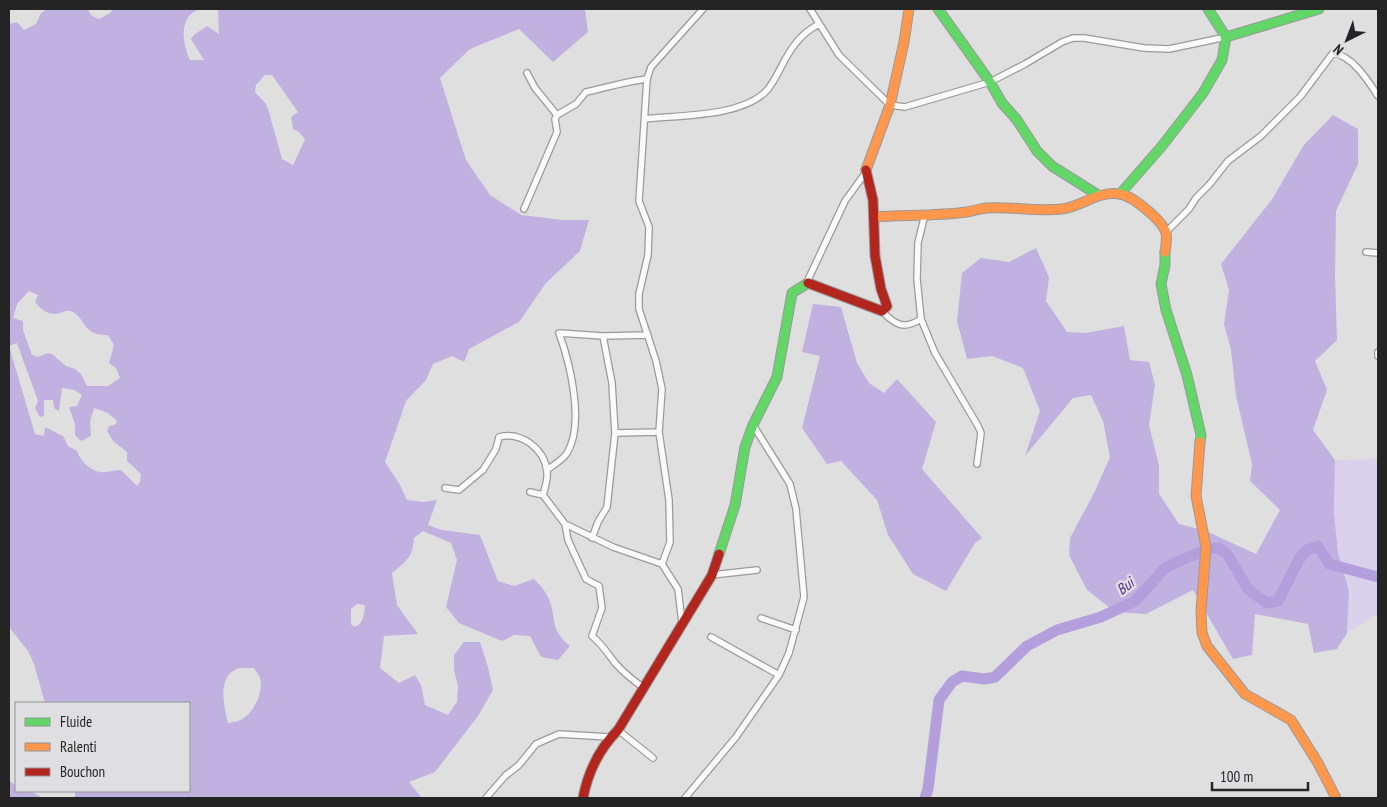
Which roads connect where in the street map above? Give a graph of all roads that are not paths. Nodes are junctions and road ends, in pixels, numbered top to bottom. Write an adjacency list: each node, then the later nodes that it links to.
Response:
1 (703, 9): 10 (street)
2 (810, 9): 7 (street)
3 (909, 9): 13 (street)
4 (938, 9): 11 (street)
5 (1208, 9): 8 (street)
6 (1319, 9): 8 (street)
7 (819, 24): 13 (street); 15 (street)
8 (1226, 37): 11 (street); 17 (street)
9 (527, 73): 14 (street)
10 (647, 79): 14 (street); 15 (street)
11 (990, 82): 13 (street); 18 (street)
12 (1378, 96): 22 (street)
13 (890, 105): 16 (street)
14 (557, 115): 19 (street)
15 (645, 119): 28 (street)
16 (866, 171): 21 (street); 25 (street)
17 (1120, 194): 18 (street); 22 (street)
18 (1098, 196): 20 (street)
19 (524, 209)
20 (926, 214): 21 (street); 27 (street)
21 (875, 217): 26 (street)
22 (1166, 232): 55 (street)
23 (1366, 252): 24 (street)
24 (1378, 253)
25 (807, 282): 26 (street); 30 (street)
26 (882, 311): 27 (street)
27 (921, 319): 33 (street)
28 (648, 335): 29 (street); 31 (street)
29 (603, 336): 32 (street); 34 (street)
30 (753, 425): 42 (street); 45 (street)
31 (659, 432): 32 (street); 40 (street)
32 (615, 433): 39 (street)
33 (977, 464)
34 (547, 470): 35 (street); 37 (street)
35 (445, 488)
36 (530, 492): 37 (street)
37 (543, 495): 38 (street)
38 (565, 524): 39 (street); 48 (street)
39 (592, 538): 40 (street)
40 (662, 564): 44 (street)
41 (757, 570): 42 (street)
42 (712, 575): 44 (street)
43 (761, 618): 45 (street)
44 (682, 624): 48 (street)
45 (796, 630): 47 (street)
46 (711, 637): 47 (street)
47 (779, 675): 54 (street)
48 (644, 688): 49 (street)
49 (618, 730): 50 (street); 51 (street)
50 (609, 737): 52 (street); 53 (street)
51 (653, 758)
52 (486, 798)
53 (583, 798)
54 (685, 798)
55 (1336, 798)

